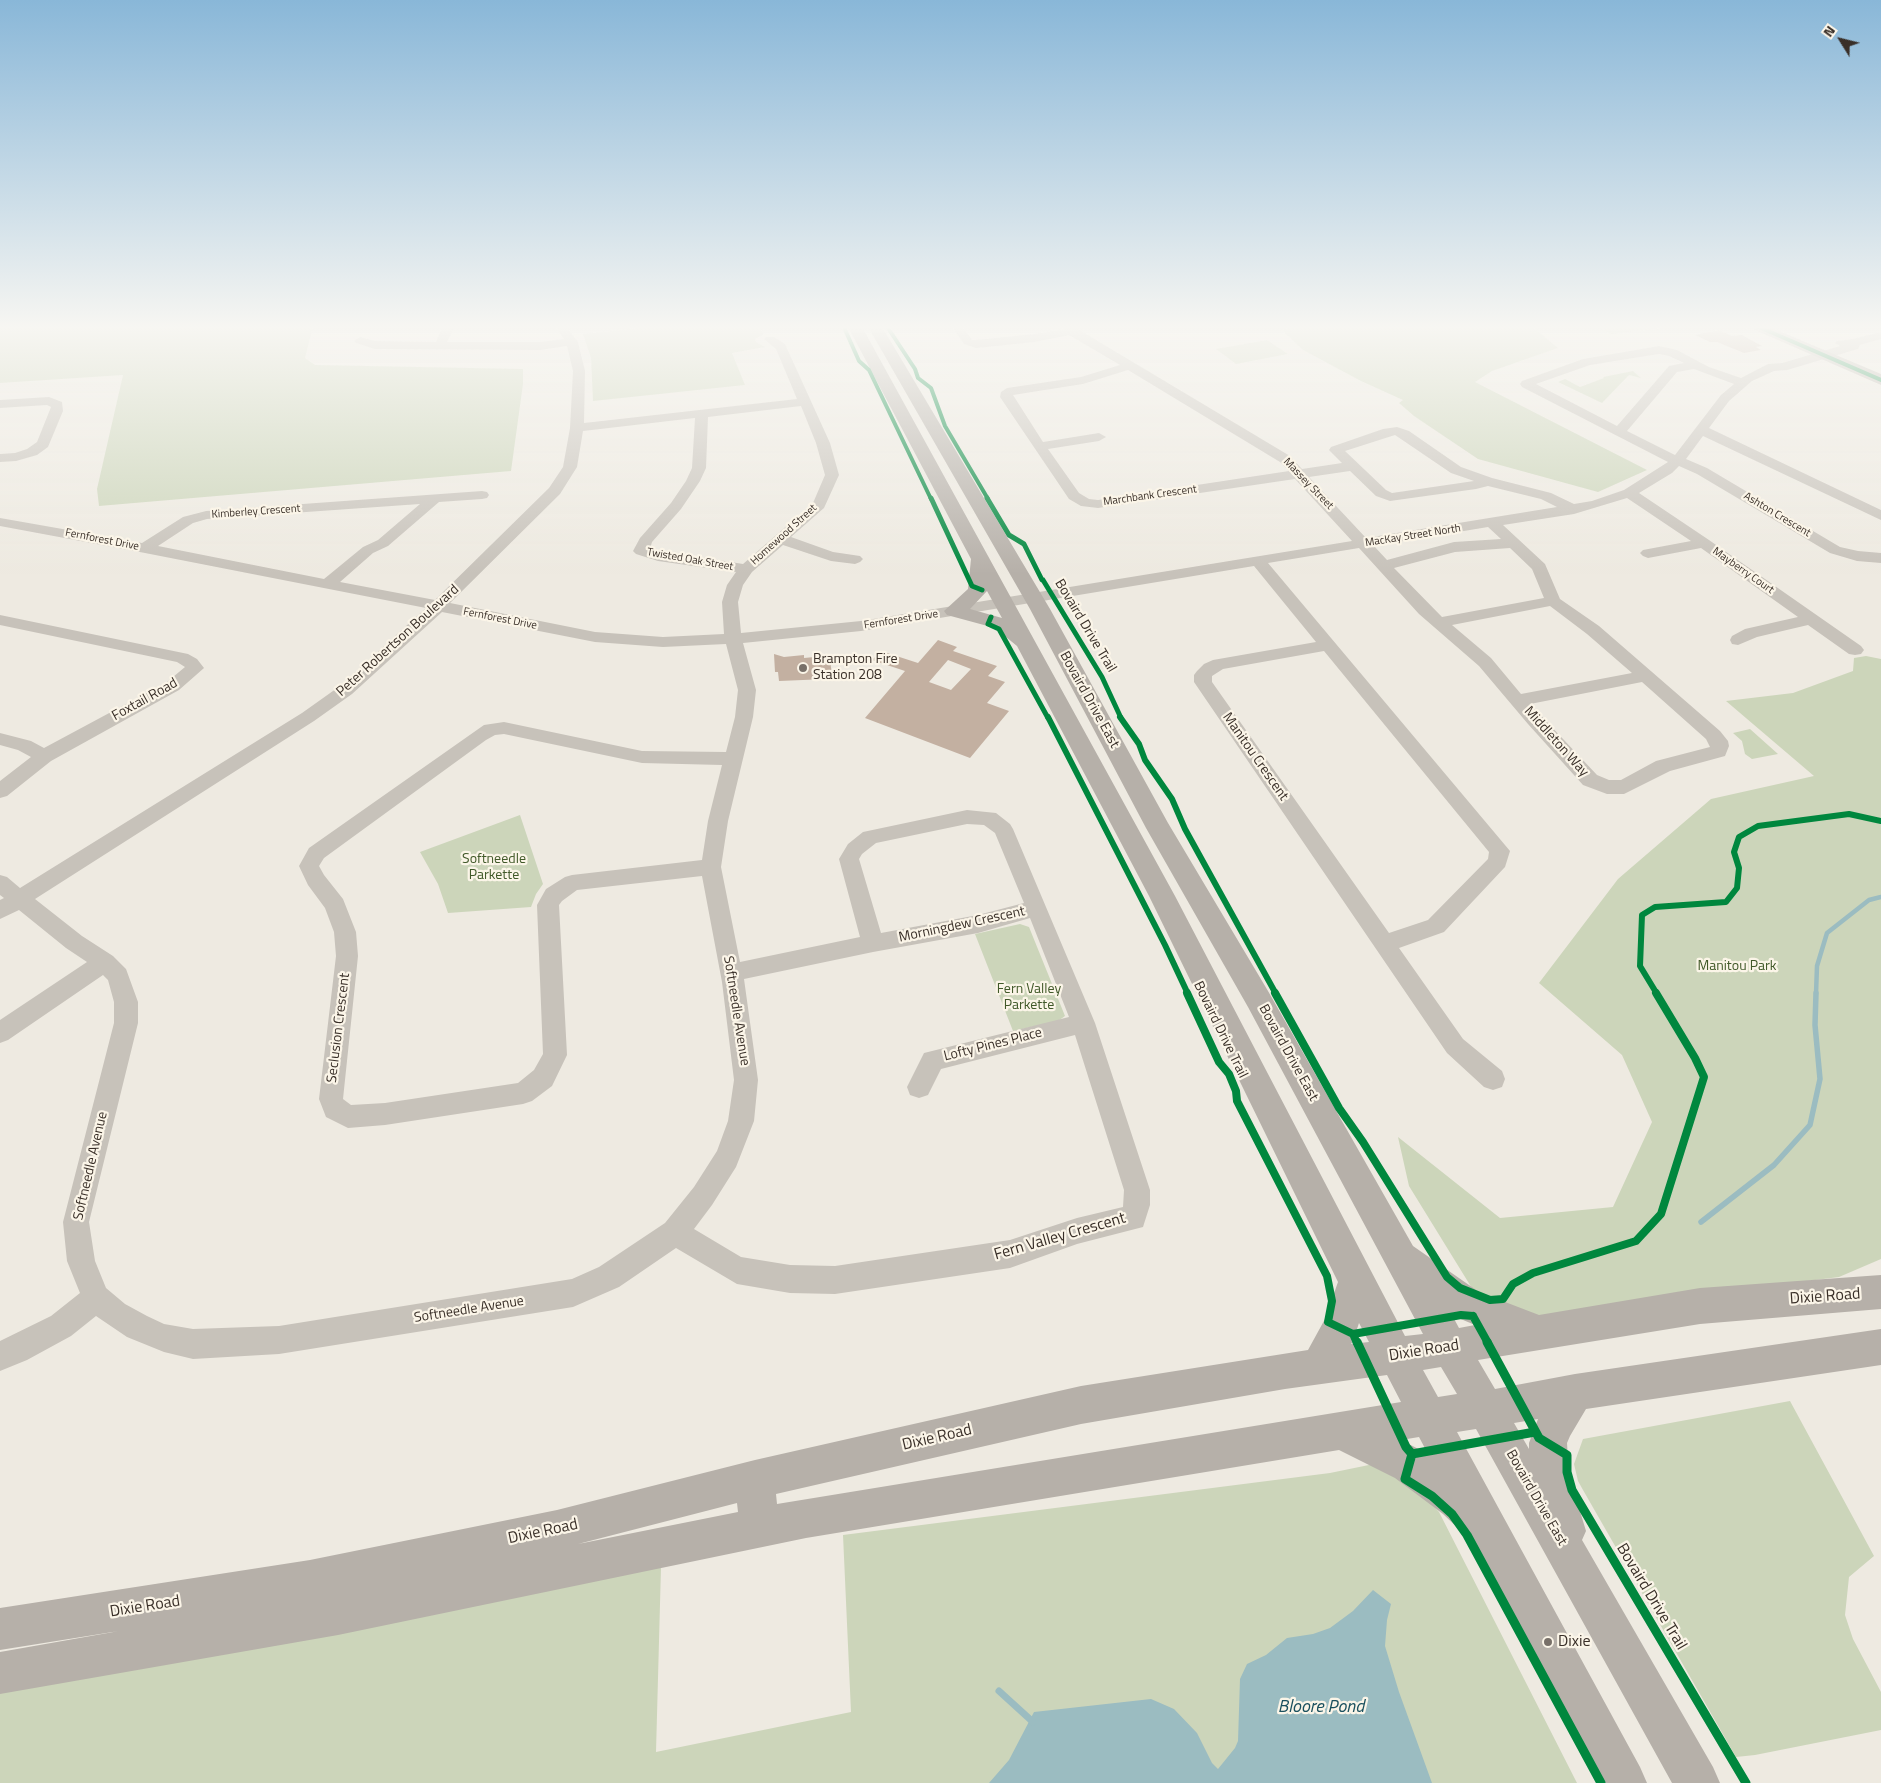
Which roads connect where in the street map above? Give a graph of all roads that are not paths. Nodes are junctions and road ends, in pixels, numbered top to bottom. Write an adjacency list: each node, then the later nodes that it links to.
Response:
1 (57, 408): 18 (street)
2 (578, 408): 13 (street, Peter Robertson Boulevard)
3 (752, 408): 12 (street)
4 (809, 408): 30 (street, Homewood Street)
5 (899, 408): 36 (main road, Bovaird Drive East)
6 (923, 408): 43 (main road, Bovaird Drive East)
7 (1014, 408): 17 (street, Marchbank Crescent)
8 (1201, 408): 21 (street, Massey Street)
9 (1573, 408): 15 (street, Ashton Crescent)
10 (1639, 408): 15 (street)
11 (1718, 408): 14 (street, MacKay Street North)
12 (702, 414): 13 (street); 41 (street, Twisted Oak Street)
13 (577, 428): 46 (street, Peter Robertson Boulevard)
14 (1701, 430): 19 (street, MacKay Street North); 27 (street)
15 (1619, 432): 19 (street, Ashton Crescent)
16 (1099, 437): 17 (street)
17 (1041, 446): 21 (street, Marchbank Crescent)
18 (0, 458)
19 (1678, 460): 23 (street, MacKay Street North); 37 (street, Ashton Crescent)
20 (1353, 466): 21 (street, Marchbank Crescent); 22 (street); 22 (street)
21 (1299, 474): 33 (street, Massey Street)
22 (1487, 481): 26 (street)
23 (1629, 494): 26 (street, MacKay Street North); 32 (street, Mayberry Court)
24 (482, 495): 25 (street, Kimberley Crescent)
25 (434, 499): 34 (street, Kimberley Crescent); 42 (street)
26 (1574, 510): 29 (street, MacKay Street North)
27 (1881, 516)
28 (0, 522): 34 (street, Fernforest Drive)
29 (1492, 523): 31 (street); 33 (street, MacKay Street North)
30 (781, 539): 38 (street); 41 (street, Homewood Street)
31 (1512, 543): 40 (street); 44 (street)
32 (1704, 543): 35 (street); 48 (street, Mayberry Court)
33 (1365, 544): 39 (street, MacKay Street North); 40 (street, Middleton Way)
34 (145, 548): 42 (street, Fernforest Drive)
35 (1648, 553)
36 (980, 559): 45 (main road, Bovaird Drive East); 47 (main road)
37 (1881, 559)
38 (855, 560)
39 (1258, 561): 43 (street, MacKay Street North); 54 (street)
40 (1383, 566): 50 (street, Middleton Way)
41 (746, 569): 51 (street, Homewood Street)
42 (326, 585): 46 (street, Fernforest Drive)
43 (1034, 599): 45 (street, MacKay Street North); 75 (main road, Bovaird Drive East)
44 (1553, 601): 50 (street); 56 (street, Middleton Way)
45 (1004, 604): 47 (street, Fernforest Drive); 53 (main road, Bovaird Drive East)
46 (437, 607): 51 (street, Fernforest Drive); 64 (street, Peter Robertson Boulevard)
47 (954, 611): 51 (street, Fernforest Drive); 53 (main road)
48 (1811, 619): 52 (street); 55 (street, Mayberry Court)
49 (0, 620): 59 (street, Foxtail Road)
50 (1439, 622): 57 (street, Middleton Way)
51 (733, 638): 60 (street, Softneedle Avenue)
52 (1738, 640)
53 (1027, 644): 76 (main road, Bovaird Drive East)
54 (1326, 645): 67 (street); 67 (street, Manitou Crescent)
55 (1855, 650)
56 (1646, 676): 57 (street, Middleton Way); 57 (street, Middleton Way)
57 (1518, 700)
58 (0, 739): 59 (street)
59 (44, 756): 61 (street, Foxtail Road)
60 (735, 759): 62 (street, Softneedle Avenue); 62 (street, Seclusion Crescent)
61 (0, 791)
62 (711, 867): 69 (street, Softneedle Avenue)
63 (0, 883): 64 (street, Softneedle Avenue)
64 (10, 905): 68 (street, Softneedle Avenue)
65 (1037, 908): 66 (street, Morningdew Crescent); 66 (street, Morningdew Crescent); 70 (street, Fern Valley Crescent)
66 (873, 943): 69 (street, Morningdew Crescent)
67 (1384, 944): 72 (street, Manitou Crescent)
68 (105, 962): 71 (street); 78 (street, Softneedle Avenue)
69 (731, 973): 74 (street, Softneedle Avenue)
70 (1083, 1023): 73 (street, Lofty Pines Place); 74 (street, Fern Valley Crescent)
71 (0, 1033)
72 (1493, 1079)
73 (919, 1087)
74 (675, 1232): 78 (street, Softneedle Avenue)
75 (1398, 1253): 79 (main road); 80 (main road, Bovaird Drive East)
76 (1356, 1281): 83 (main road, Bovaird Drive East); 84 (main road)
77 (1881, 1292): 79 (main road, Dixie Road)
78 (96, 1298): 82 (street)
79 (1539, 1332): 80 (main road, Dixie Road)
80 (1450, 1347): 83 (main road, Dixie Road); 86 (main road, Bovaird Drive East)
81 (1881, 1347): 85 (main road)
82 (0, 1356)
83 (1396, 1356): 84 (main road, Dixie Road); 87 (main road, Bovaird Drive East)
84 (1319, 1366): 89 (main road, Dixie Road)
85 (1575, 1392): 86 (main road); 92 (main road)
86 (1486, 1409): 87 (main road); 92 (main road, Bovaird Drive East)
87 (1429, 1418): 88 (main road); 91 (main road, Bovaird Drive East)
88 (1343, 1432): 90 (main road); 91 (main road)
89 (755, 1479): 90 (main road); 93 (main road, Dixie Road)
90 (759, 1527): 94 (main road)
91 (1490, 1531): 95 (main road, Bovaird Drive East)
92 (1577, 1570): 96 (main road, Bovaird Drive East)
93 (0, 1629)
94 (0, 1673)
95 (1624, 1783)
96 (1697, 1783)

